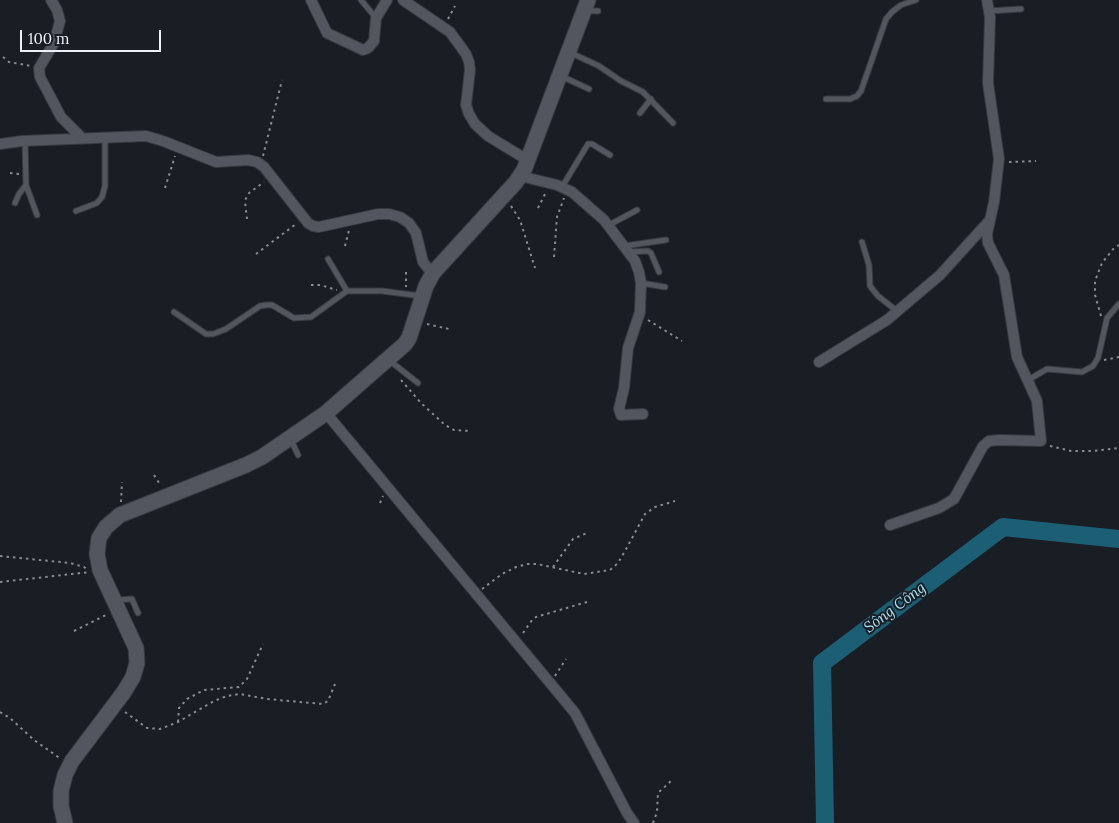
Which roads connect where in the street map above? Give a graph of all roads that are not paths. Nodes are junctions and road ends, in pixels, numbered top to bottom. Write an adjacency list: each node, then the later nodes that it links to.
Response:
1 (51, 0): 19 (street)
2 (311, 0): 11 (street)
3 (360, 0): 11 (lane)
4 (387, 0): 11 (street)
5 (404, 0): 24 (street)
6 (916, 0): 16 (lane)
7 (986, 0): 10 (street)
8 (590, 7): 12 (main road)
9 (1021, 10): 10 (lane)
10 (990, 11): 32 (street)
11 (376, 18)
12 (569, 52): 13 (main road); 15 (lane)
13 (560, 75): 14 (lane); 24 (main road)
14 (589, 90)
15 (651, 99): 17 (lane); 18 (lane)
16 (826, 99)
17 (640, 113)
18 (673, 123)
19 (82, 138): 20 (street); 21 (street)
20 (105, 138): 30 (lane); 38 (street)
21 (25, 141): 22 (street); 26 (lane)
22 (0, 144)
23 (610, 155): 27 (lane)
24 (529, 161): 25 (main road)
25 (520, 176): 27 (street); 38 (main road)
26 (26, 185): 28 (lane); 31 (lane)
27 (565, 188): 33 (street)
28 (15, 203)
29 (637, 210): 33 (lane)
30 (76, 211)
31 (37, 215)
32 (989, 220): 45 (street); 49 (street)
33 (609, 226): 36 (street)
34 (666, 240): 36 (lane)
35 (862, 242): 45 (lane)
36 (626, 249): 39 (lane); 40 (street)
37 (328, 259): 42 (lane)
38 (433, 272): 43 (main road)
39 (659, 272)
40 (641, 283): 41 (lane); 52 (street)
41 (665, 287)
42 (345, 292): 43 (lane); 46 (lane)
43 (423, 297): 47 (main road)
44 (1119, 304): 49 (lane)
45 (897, 311): 48 (street)
46 (174, 312)
47 (388, 359): 50 (lane); 51 (main road)
48 (818, 362)
49 (1028, 380): 55 (street)
50 (418, 383)
51 (326, 413): 53 (main road); 59 (street)
52 (643, 414)
53 (290, 438): 54 (lane); 56 (main road)
54 (298, 455)
55 (890, 525)
56 (116, 605): 57 (lane); 58 (main road)
57 (138, 614)
58 (65, 823)
59 (634, 823)

